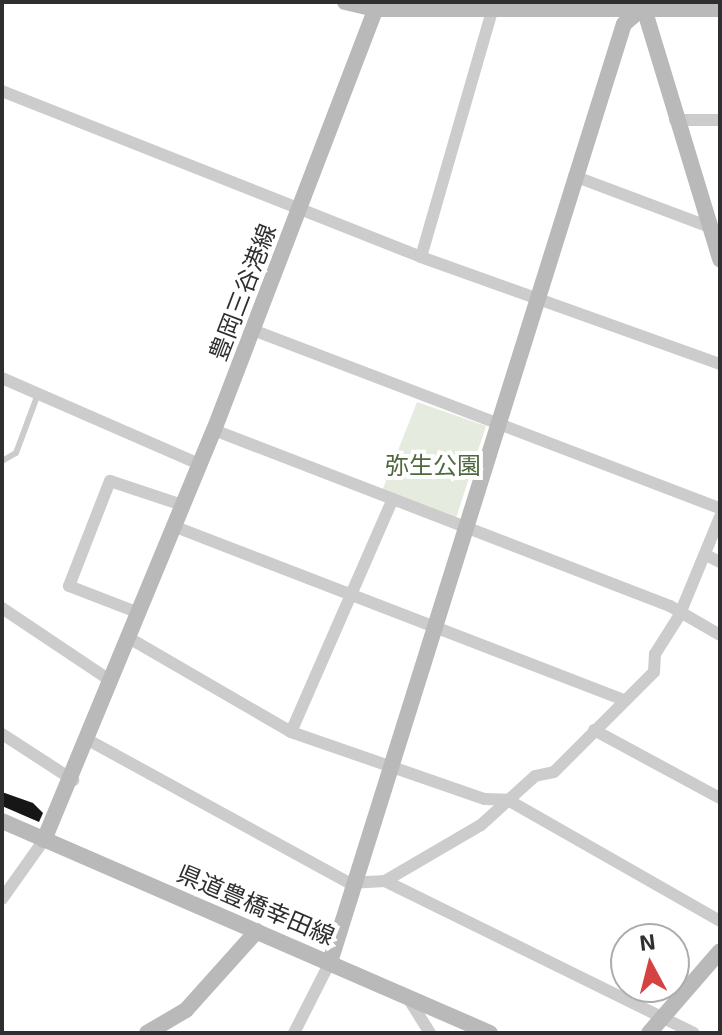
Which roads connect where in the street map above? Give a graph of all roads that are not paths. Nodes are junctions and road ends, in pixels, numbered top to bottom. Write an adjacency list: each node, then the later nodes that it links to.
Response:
1 (345, 2): 3 (street)
2 (642, 5): 4 (street); 5 (street); 7 (street); 9 (street)
3 (378, 6): 5 (street); 10 (street, 豊岡三谷港線)
4 (720, 9)
5 (492, 11): 12 (street)
6 (2, 91): 10 (street)
7 (675, 120): 8 (street); 11 (street)
8 (720, 120)
9 (574, 176): 11 (street); 14 (street)
10 (301, 206): 12 (street); 15 (street, 豊岡三谷港線)
11 (715, 229): 13 (street)
12 (421, 257): 14 (street)
13 (720, 259)
14 (536, 296): 16 (street); 19 (street)
15 (253, 330): 19 (street); 20 (street, 豊岡三谷港線)
16 (720, 364)
17 (2, 378): 18 (street)
18 (38, 394): 21 (lane); 22 (street)
19 (496, 423): 25 (street); 28 (street)
20 (214, 430): 22 (street, 豊岡三谷港線); 23 (street)
21 (2, 461)
22 (199, 464): 24 (street, 豊岡三谷港線)
23 (392, 501): 28 (street); 31 (street)
24 (182, 505): 27 (street, 豊岡三谷港線); 33 (street)
25 (720, 508)
26 (720, 517): 29 (street)
27 (173, 526): 31 (street); 33 (street, 豊岡三谷港線)
28 (463, 528): 34 (street); 35 (street)
29 (706, 555): 30 (street); 34 (street)
30 (720, 562)
31 (355, 594): 35 (street); 41 (street)
32 (2, 608): 38 (street)
33 (139, 613): 37 (street, 豊岡三谷港線)
34 (679, 616): 36 (street); 39 (street)
35 (432, 625): 39 (street); 44 (street)
36 (720, 635)
37 (129, 638): 38 (street, 豊岡三谷港線); 41 (street)
38 (111, 681): 43 (street, 豊岡三谷港線)
39 (625, 700): 40 (street)
40 (594, 730): 46 (street); 47 (street)
41 (291, 732): 44 (street)
42 (2, 734): 45 (street)
43 (90, 741): 45 (street, 豊岡三谷港線); 51 (street)
44 (388, 766): 47 (street); 51 (street)
45 (73, 780): 49 (street, 豊岡三谷港線)
46 (720, 798)
47 (508, 800): 50 (street); 53 (street)
48 (2, 821): 49 (street, 県道豊橋幸田線)
49 (44, 840): 52 (street); 54 (street, 県道豊橋幸田線)
50 (385, 881): 51 (street); 59 (street)
51 (349, 883): 57 (street)
52 (2, 899)
53 (720, 921)
54 (257, 931): 56 (street); 57 (street, 県道豊橋幸田線)
55 (720, 951): 59 (street)
56 (243, 954): 60 (street); 61 (street)
57 (330, 962): 58 (street, 県道豊橋幸田線); 62 (street)
58 (408, 998): 63 (street); 64 (street, 県道豊橋幸田線)
59 (665, 1015): 65 (street); 66 (street)
60 (147, 1033)
61 (168, 1033)
62 (294, 1033)
63 (430, 1033)
64 (490, 1033)
65 (649, 1033)
66 (694, 1033)

